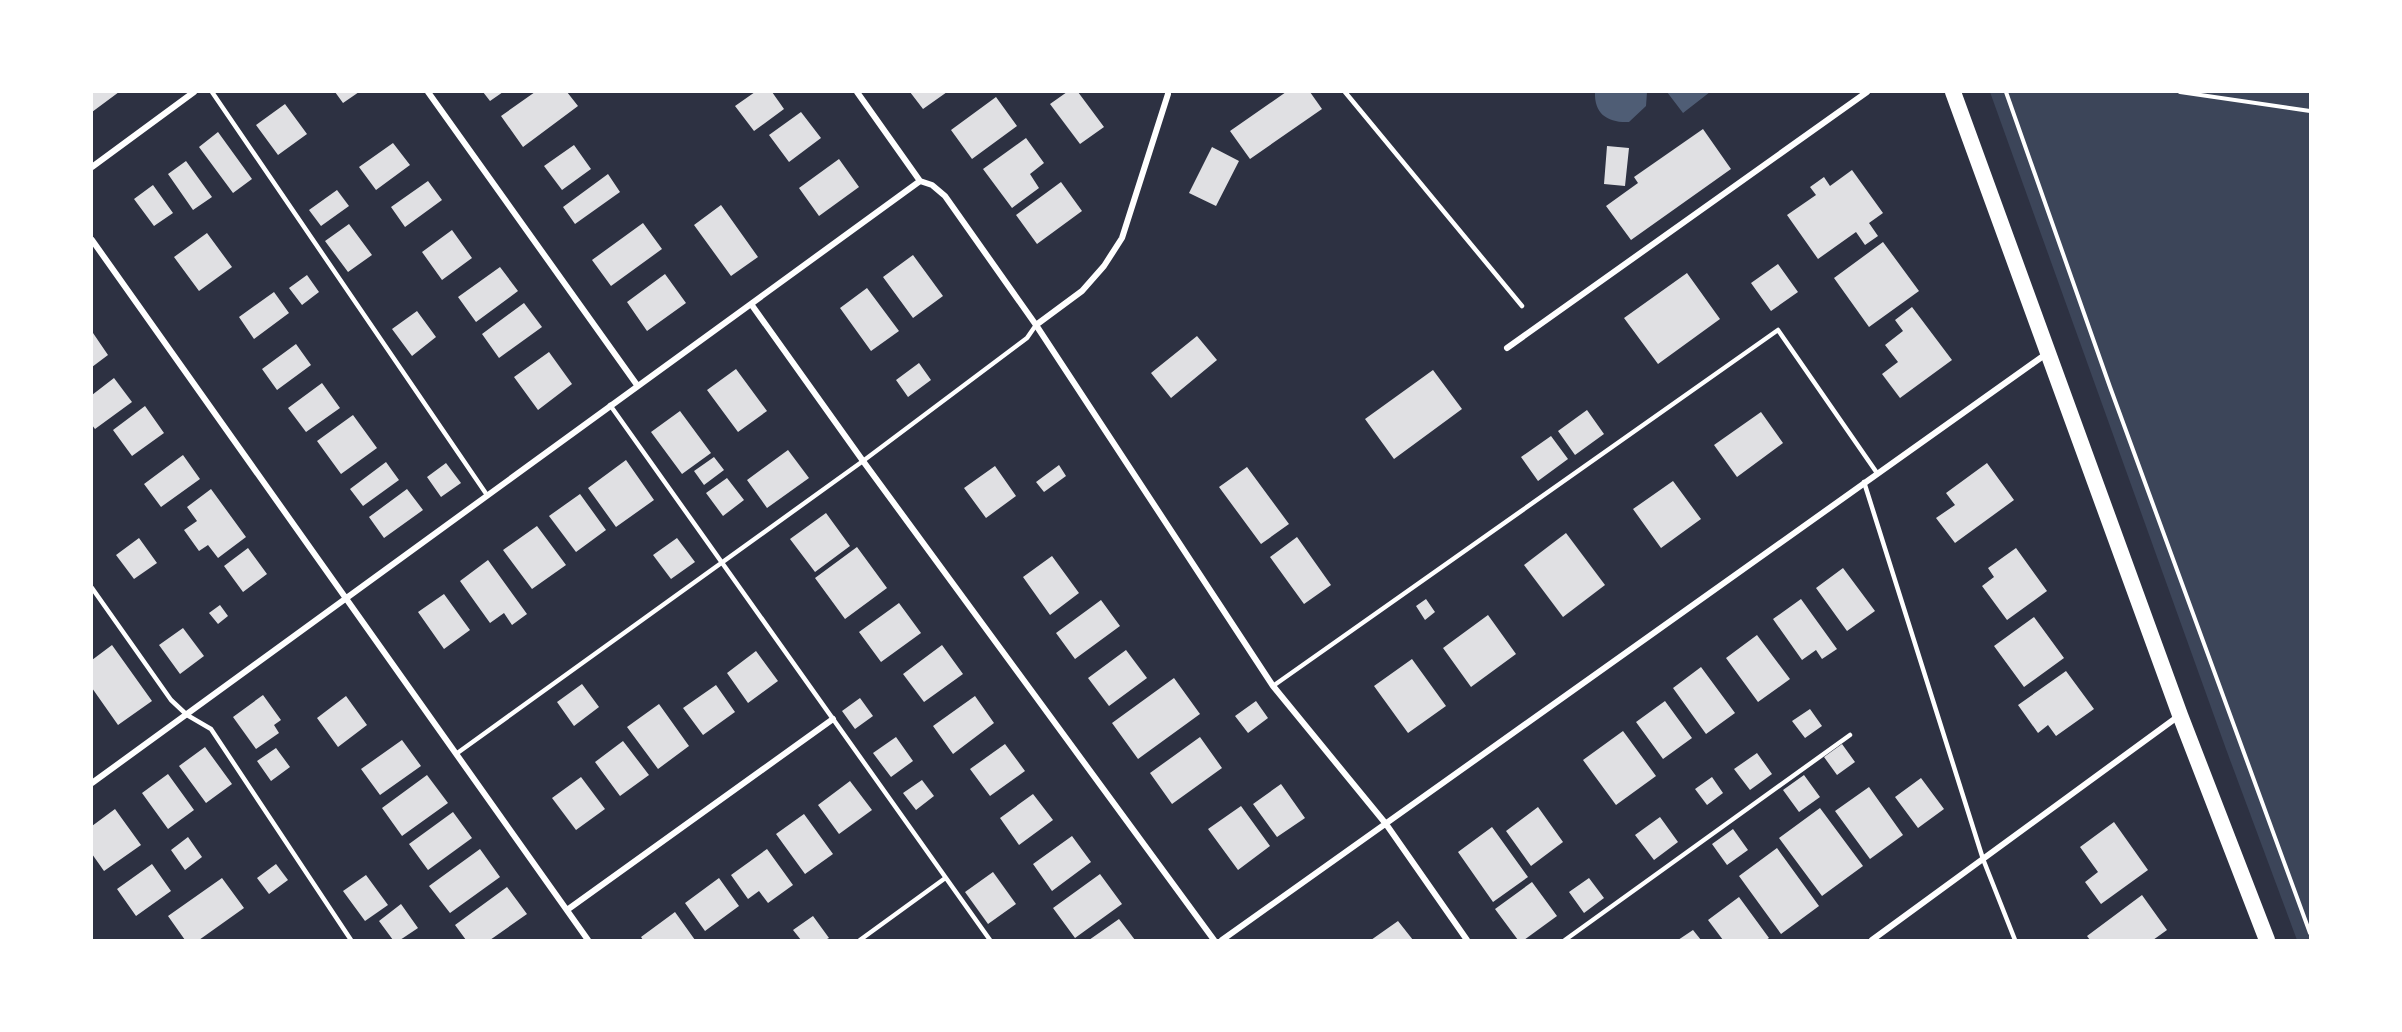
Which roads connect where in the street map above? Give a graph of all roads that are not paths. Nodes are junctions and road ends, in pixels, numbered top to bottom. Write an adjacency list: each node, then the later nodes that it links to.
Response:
1 (194, 92): 9 (street)
2 (212, 92): 22 (lane)
3 (428, 92): 17 (street)
4 (857, 92): 10 (street)
5 (1345, 92): 13 (lane)
6 (1867, 92): 15 (street)
7 (1953, 92): 16 (highway)
8 (1167, 94): 14 (street)
9 (92, 167)
10 (920, 181): 12 (street); 14 (street)
11 (92, 240): 25 (street)
12 (751, 304): 17 (street); 19 (street)
13 (1522, 306)
14 (1036, 325): 19 (lane); 26 (street)
15 (1507, 348)
16 (2049, 352): 20 (street); 28 (highway)
17 (637, 386): 18 (street)
18 (609, 405): 22 (street); 23 (lane)
19 (863, 461): 23 (lane); 41 (street)
20 (1877, 474): 21 (street); 26 (lane)
21 (1864, 482): 33 (street); 34 (lane)
22 (486, 495): 25 (street)
23 (721, 563): 29 (lane); 31 (lane)
24 (92, 588): 27 (lane)
25 (346, 598): 27 (street); 31 (street)
26 (1273, 686): 33 (street)
27 (187, 715): 32 (street); 37 (lane)
28 (2180, 715): 34 (street); 47 (highway)
29 (833, 719): 35 (lane); 36 (street)
30 (1850, 735): 44 (lane)
31 (456, 754): 36 (street)
32 (92, 783)
33 (1386, 824): 42 (street); 43 (street)
34 (1983, 859): 45 (street); 46 (lane)
35 (944, 879): 39 (lane); 40 (lane)
36 (567, 910): 38 (street)
37 (351, 940)
38 (588, 940)
39 (860, 940)
40 (990, 940)
41 (1214, 940)
42 (1222, 940)
43 (1467, 940)
44 (1564, 940)
45 (1872, 940)
46 (2015, 940)
47 (2267, 940)

